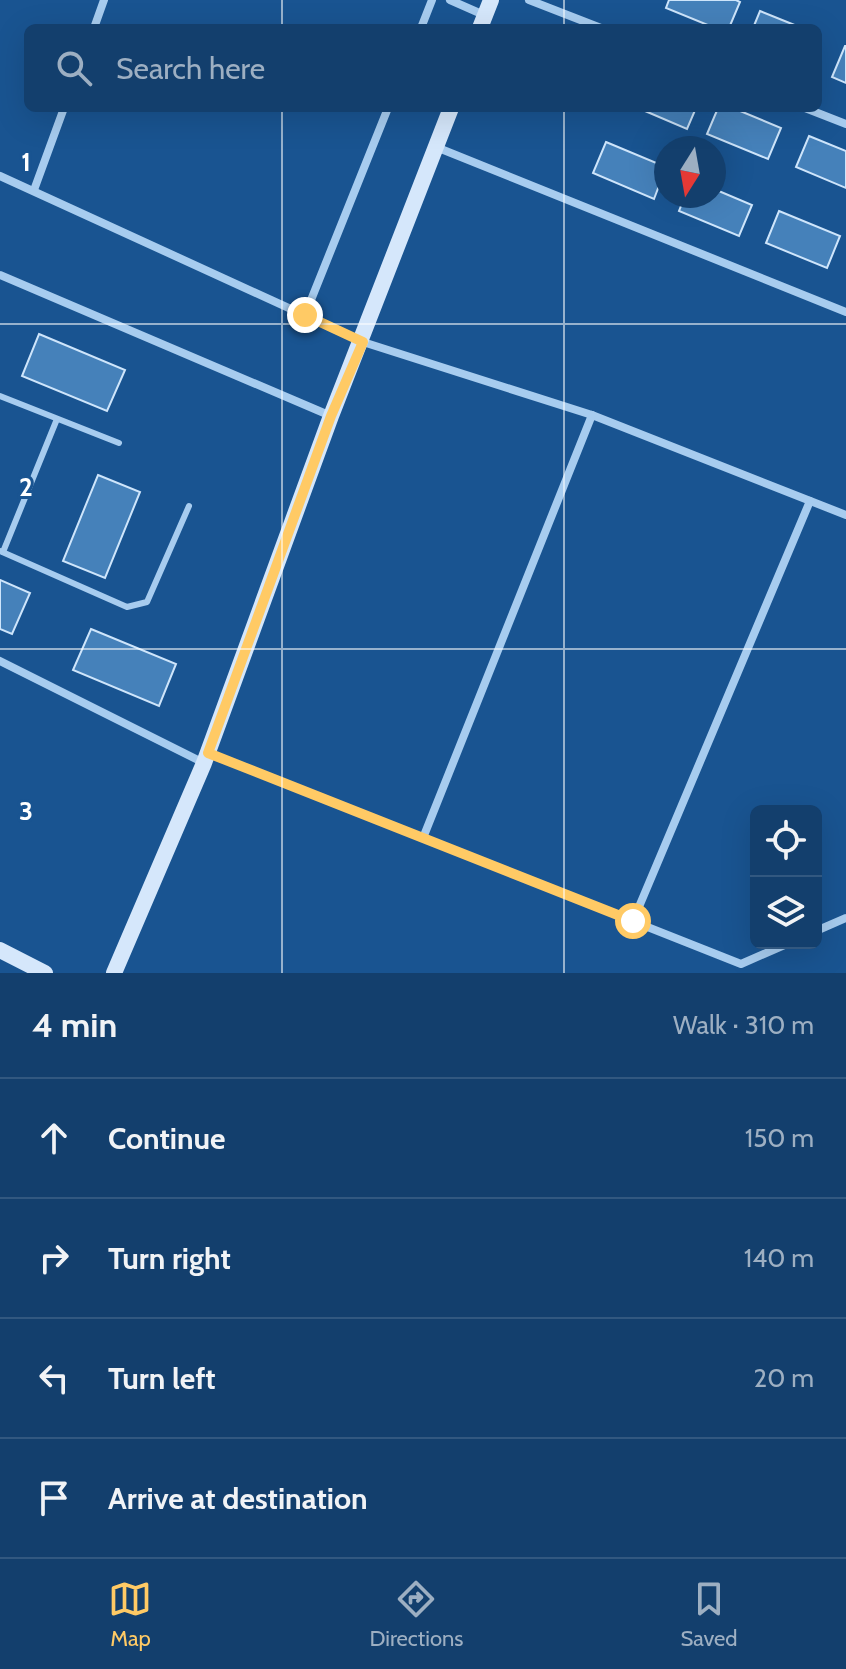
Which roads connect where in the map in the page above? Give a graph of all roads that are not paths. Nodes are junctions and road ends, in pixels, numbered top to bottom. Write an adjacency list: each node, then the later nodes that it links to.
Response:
1 (104, 0): 6 (street)
2 (432, 0): 7 (street)
3 (450, 0): 5 (street)
4 (529, 0): 8 (street)
5 (486, 14)
6 (95, 24)
7 (423, 24)
8 (591, 24)
9 (63, 112): 16 (street)
10 (386, 112): 19 (street)
11 (449, 112): 14 (street)
12 (815, 112): 13 (street)
13 (846, 124)
14 (436, 147): 18 (street); 20 (street)
15 (0, 176): 16 (street)
16 (34, 190): 19 (street)
17 (0, 275): 23 (street)
18 (846, 312)
19 (305, 315): 20 (street)
20 (363, 342): 22 (street); 23 (street)
21 (0, 396): 24 (lane)
22 (592, 415): 26 (street); 32 (street)
23 (331, 416): 31 (street)
24 (57, 419): 25 (lane); 29 (lane)
25 (119, 443)
26 (810, 501): 28 (street); 34 (street)
27 (189, 506): 29 (lane)
28 (846, 515)
29 (2, 552)
30 (0, 661): 31 (street)
31 (206, 758): 32 (street); 39 (street)
32 (423, 838): 34 (street)
33 (846, 918): 35 (street)
34 (633, 921): 36 (street)
35 (822, 928)
36 (775, 949)
37 (0, 950): 38 (street)
38 (45, 973)
39 (114, 973)

